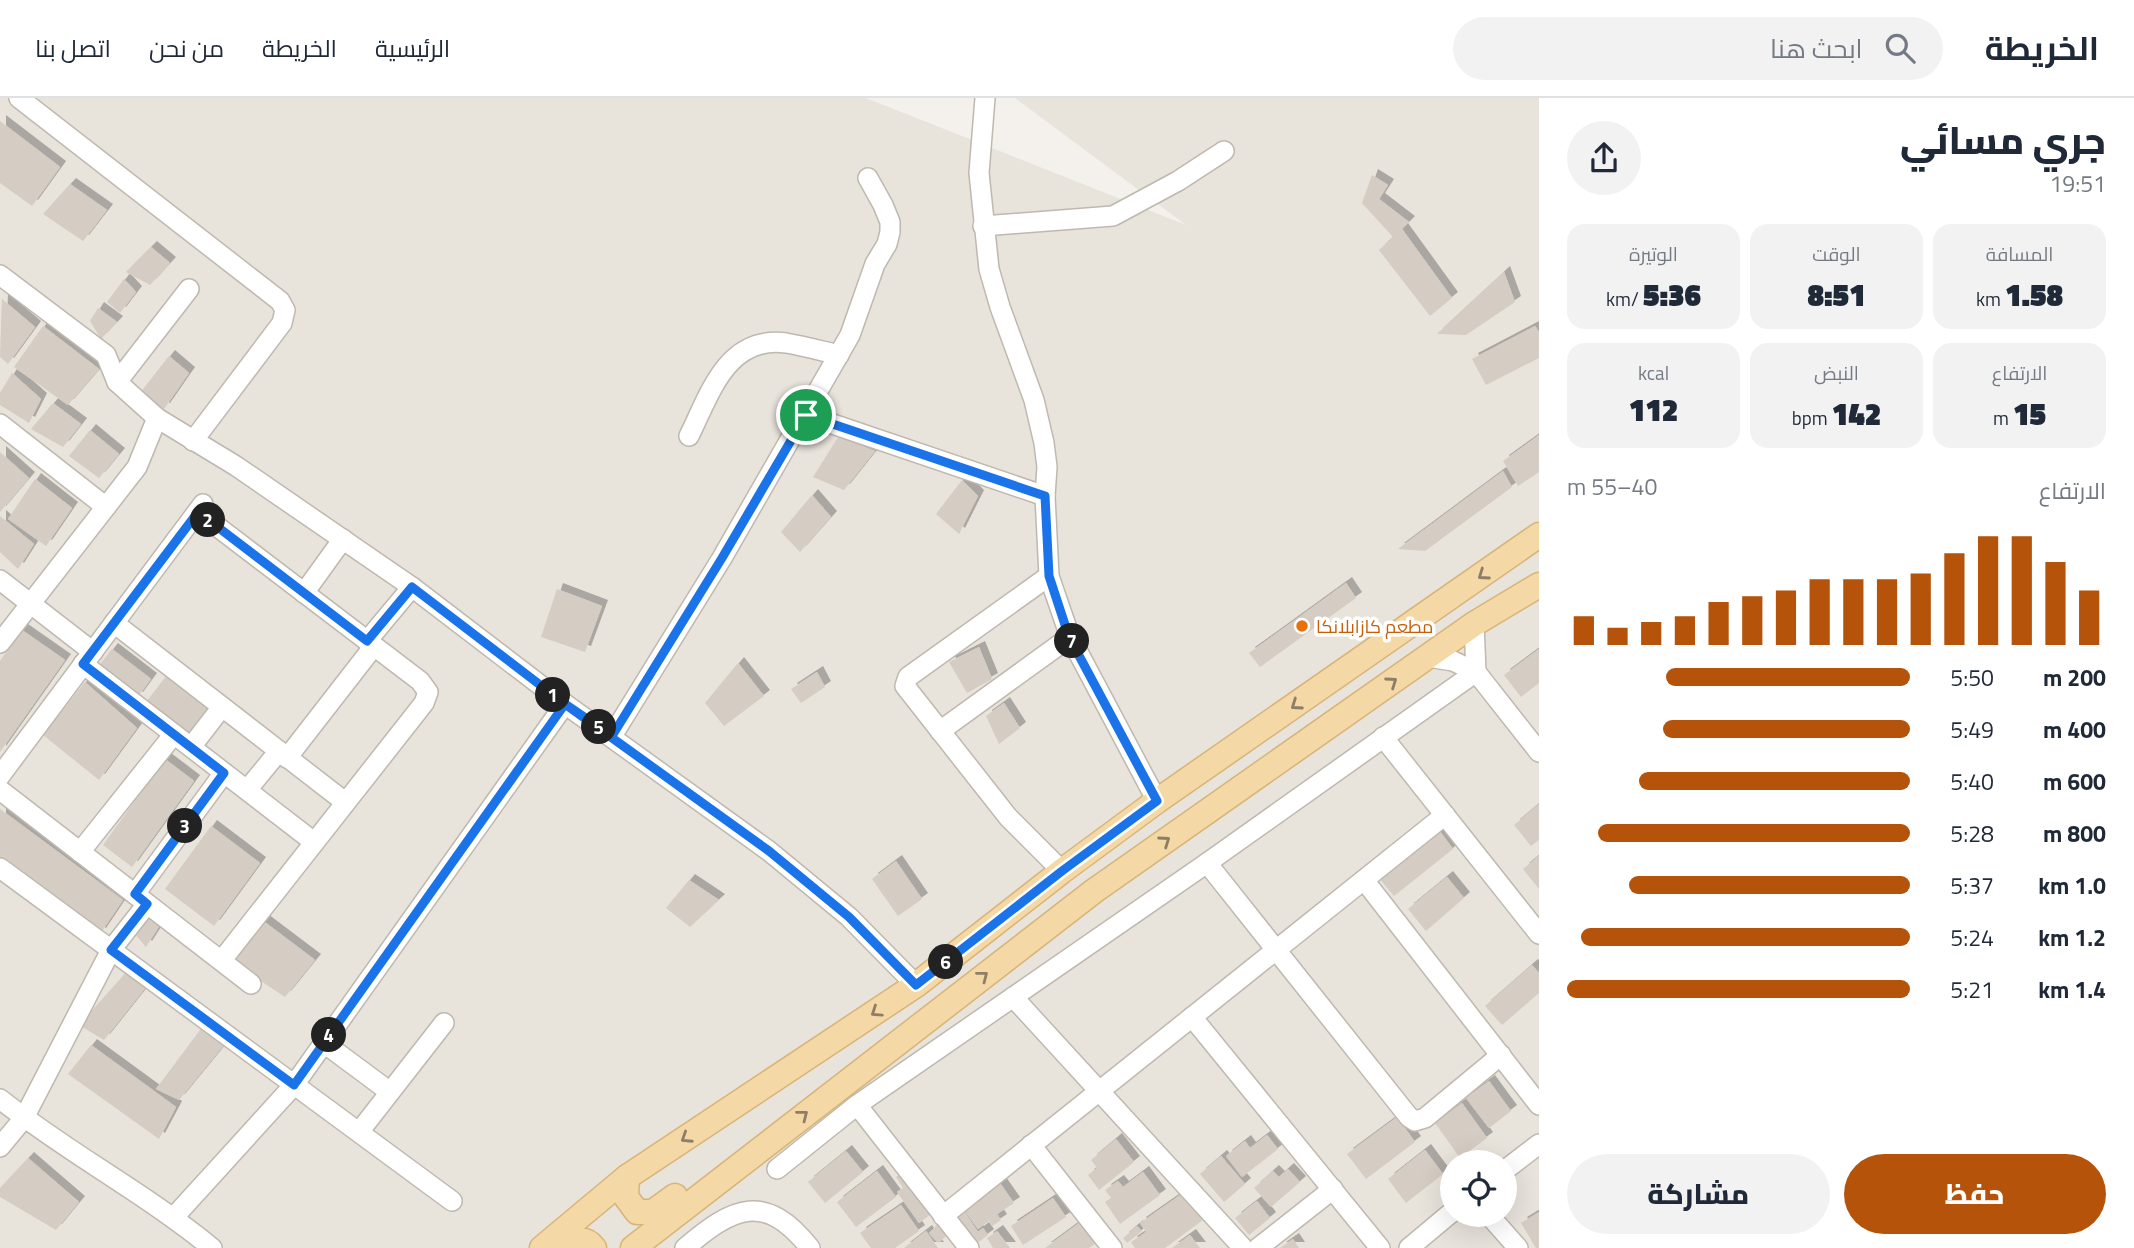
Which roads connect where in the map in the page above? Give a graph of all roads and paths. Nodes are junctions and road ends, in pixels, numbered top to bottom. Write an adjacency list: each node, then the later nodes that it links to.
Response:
1 (19, 98): 14 (street)
2 (985, 98): 5 (street)
3 (1224, 151): 5 (street)
4 (868, 178): 8 (street)
5 (983, 226): 15 (street)
6 (0, 275): 9 (street)
7 (189, 289): 9 (street)
8 (839, 355): 10 (street); 13 (street)
9 (117, 382): 11 (street)
10 (806, 415): 15 (street); 37 (street)
11 (157, 418): 14 (street); 16 (street)
12 (0, 424): 16 (street)
13 (689, 436)
14 (192, 441): 18 (street)
15 (1045, 496): 19 (street)
16 (106, 508): 24 (street)
17 (1539, 535): 46 (main road, one-way to 46)
18 (343, 539): 22 (street); 23 (street)
19 (1049, 576): 27 (street); 35 (street)
20 (0, 580): 24 (street)
21 (1539, 585): 26 (main road)
22 (412, 587): 29 (street); 33 (street)
23 (304, 593): 25 (street); 29 (street)
24 (30, 604): 28 (street); 31 (street)
25 (114, 623): 31 (street); 34 (street)
26 (1474, 624): 30 (main road); 32 (street)
27 (1069, 637): 35 (street); 46 (street)
28 (0, 643)
29 (371, 644): 41 (street); 47 (street)
30 (1428, 657): 32 (street); 77 (main road, one-way to 30)
31 (88, 658): 36 (street); 43 (street)
32 (1476, 672): 38 (street); 40 (street)
33 (565, 704): 37 (street); 65 (street)
34 (222, 707): 39 (street); 41 (street)
35 (940, 731): 53 (street)
36 (174, 734): 39 (street); 50 (street)
37 (612, 736): 61 (street)
38 (1383, 737): 48 (street); 51 (street)
39 (191, 747): 42 (street)
40 (1539, 752)
41 (283, 754): 45 (street); 47 (street)
42 (224, 773): 45 (street); 55 (street)
43 (0, 776)
44 (0, 790): 50 (street)
45 (247, 790): 49 (street)
46 (1157, 801): 53 (main road)
47 (345, 802): 49 (street)
48 (1446, 815): 54 (street); 56 (street)
49 (314, 842): 59 (street)
50 (80, 852): 55 (street)
51 (1207, 863): 58 (street); 62 (street)
52 (0, 868): 57 (street)
53 (1062, 871): 61 (main road)
54 (1364, 880): 58 (street); 66 (street)
55 (141, 899): 57 (street); 59 (street)
56 (1539, 934)
57 (111, 950): 67 (street); 73 (street)
58 (1276, 950): 63 (street); 66 (street)
59 (222, 960): 60 (street)
60 (251, 984)
61 (916, 985): 81 (main road, one-way to 81)
62 (1013, 997): 68 (street); 71 (street)
63 (1192, 1017): 68 (street); 82 (street)
64 (444, 1023): 69 (street)
65 (324, 1043): 67 (street); 69 (street)
66 (1501, 1055): 72 (street)
67 (294, 1085): 74 (street); 85 (street)
68 (1099, 1091): 76 (street); 97 (street)
69 (390, 1092): 74 (street)
70 (0, 1099): 73 (street)
71 (857, 1105): 80 (street); 84 (street)
72 (1539, 1105)
73 (24, 1118): 78 (street); 85 (street)
74 (359, 1132): 83 (street)
75 (1539, 1144): 79 (street)
76 (1031, 1145): 84 (street); 96 (street)
77 (763, 1146): 81 (main road); 92 (main road)
78 (0, 1147)
79 (1517, 1161)
80 (777, 1168)
81 (627, 1177): 89 (main road)
82 (1333, 1189): 98 (street); 99 (street)
83 (452, 1201)
84 (943, 1216): 95 (street)
85 (174, 1217): 88 (street)
86 (1440, 1222): 100 (street)
87 (1499, 1227): 101 (street)
88 (212, 1248)
89 (542, 1248)
90 (565, 1248): 91 (main road)
91 (594, 1248)
92 (633, 1248)
93 (685, 1248): 94 (street)
94 (810, 1248)
95 (968, 1248)
96 (1112, 1248)
97 (1243, 1248)
98 (1258, 1248)
99 (1380, 1248)
100 (1409, 1248)
101 (1518, 1248)

